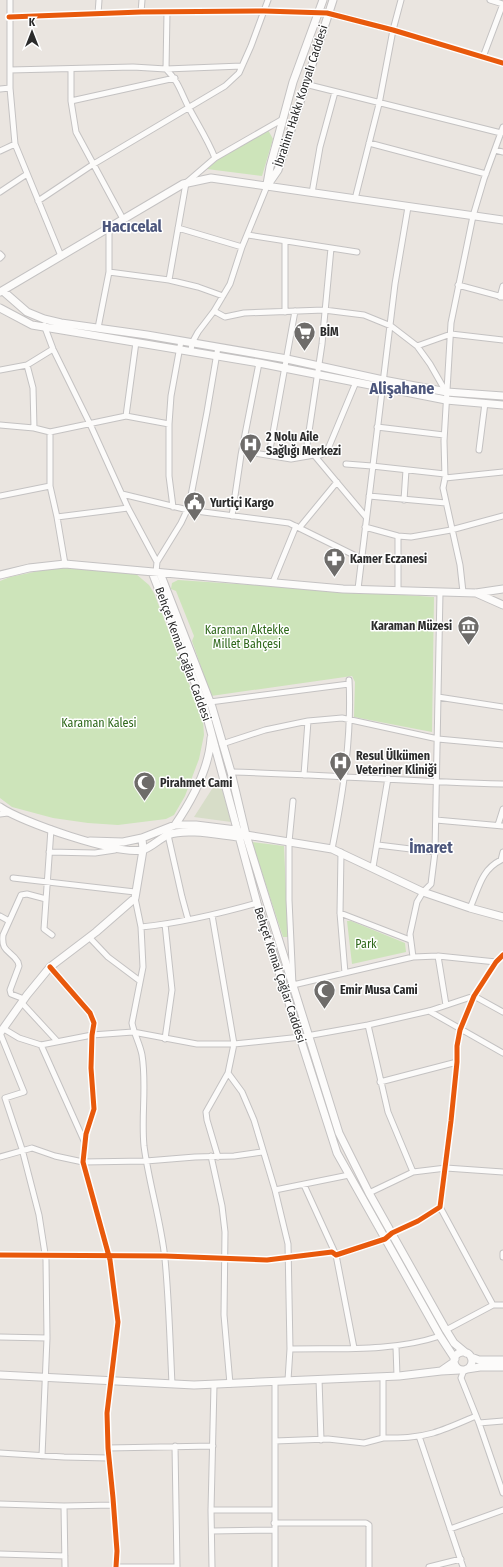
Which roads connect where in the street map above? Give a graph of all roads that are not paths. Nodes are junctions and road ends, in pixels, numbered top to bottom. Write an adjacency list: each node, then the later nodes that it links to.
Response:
1 (10, 0): 16 (street)
2 (99, 0): 15 (street)
3 (142, 0): 11 (street)
4 (268, 0): 10 (street)
5 (323, 0): 13 (main road, İbrahim Hakkı Konyalı Caddesi)
6 (333, 0): 14 (main road, İbrahim Hakkı Konyalı Caddesi)
7 (401, 0): 17 (street)
8 (490, 0): 9 (street)
9 (503, 6): 18 (street)
10 (264, 11): 12 (street); 13 (street); 20 (street)
11 (141, 12): 12 (street); 15 (street)
12 (166, 12): 22 (street)
13 (318, 13): 14 (street); 32 (main road, İbrahim Hakkı Konyalı Caddesi)
14 (328, 13): 17 (street); 25 (main road, İbrahim Hakkı Konyalı Caddesi)
15 (98, 14): 16 (street)
16 (9, 17): 23 (street)
17 (393, 30): 18 (street); 30 (street)
18 (483, 57): 19 (street)
19 (503, 63)
20 (242, 66): 22 (street); 31 (street)
21 (71, 69): 22 (street); 23 (street); 29 (street)
22 (166, 69): 24 (street)
23 (10, 70): 26 (street)
24 (175, 78): 29 (street); 31 (street)
25 (305, 84): 28 (street); 45 (main road, İbrahim Hakkı Konyalı Caddesi)
26 (10, 88): 27 (street); 36 (street)
27 (0, 89)
28 (335, 92): 30 (street); 47 (street)
29 (71, 101): 41 (street)
30 (379, 104): 34 (street); 35 (street)
31 (188, 107): 40 (street); 41 (street)
32 (284, 119): 40 (street); 45 (main road, İbrahim Hakkı Konyalı Caddesi)
33 (503, 127): 34 (street)
34 (501, 133): 37 (street)
35 (369, 143): 43 (street); 48 (street)
36 (15, 144): 38 (street); 42 (street)
37 (495, 150): 39 (street); 43 (street)
38 (0, 151)
39 (503, 152)
40 (215, 158): 44 (street)
41 (92, 165): 49 (street); 52 (street)
42 (27, 174): 46 (street); 49 (street)
43 (486, 174): 51 (street)
44 (186, 183): 45 (main road); 52 (main road); 55 (street)
45 (267, 186): 47 (main road); 56 (street)
46 (0, 192)
47 (312, 193): 48 (main road)
48 (355, 199): 50 (main road)
49 (38, 201): 62 (street)
50 (408, 207): 51 (main road); 77 (street)
51 (473, 216): 53 (main road); 66 (street)
52 (123, 219): 54 (main road)
53 (503, 220)
54 (109, 228): 62 (main road); 64 (street)
55 (178, 228): 58 (street); 65 (street)
56 (248, 235): 57 (street); 58 (street)
57 (285, 241): 59 (street); 75 (street)
58 (242, 247): 69 (street)
59 (331, 248): 60 (street); 72 (street)
60 (357, 252)
61 (0, 254): 63 (street)
62 (60, 256): 68 (main road)
63 (0, 258)
64 (109, 272): 65 (street); 79 (street)
65 (169, 280): 69 (street)
66 (458, 284): 70 (street); 80 (street)
67 (503, 286): 70 (street)
68 (1, 292): 76 (main road)
69 (223, 296): 73 (street)
70 (502, 297)
71 (0, 308): 78 (main road)
72 (324, 310): 74 (street); 77 (street); 96 (street)
73 (214, 311): 75 (street); 84 (street)
74 (295, 311): 75 (street); 91 (street)
75 (285, 312)
76 (44, 319): 78 (street); 79 (main road)
77 (391, 326): 85 (street); 98 (street)
78 (44, 327): 83 (main road); 87 (street)
79 (98, 328): 82 (main road)
80 (451, 334): 81 (street); 85 (street); 99 (street)
81 (503, 340)
82 (181, 341): 84 (main road); 88 (street)
83 (136, 342): 88 (main road); 103 (street)
84 (192, 343): 86 (main road); 89 (street)
85 (417, 346): 99 (street)
86 (218, 347): 90 (street); 91 (main road)
87 (53, 349): 93 (street); 104 (street)
88 (179, 349): 89 (main road); 105 (street)
89 (191, 351): 90 (main road)
90 (216, 355): 92 (main road); 129 (street)
91 (287, 359): 94 (street); 96 (main road)
92 (259, 363): 94 (main road); 112 (street)
93 (27, 365): 95 (street); 108 (street)
94 (285, 367): 96 (main road); 113 (street)
95 (0, 370)
96 (318, 370): 97 (main road); 98 (main road); 114 (street)
97 (356, 382): 98 (main road); 114 (street)
98 (382, 384): 99 (main road); 107 (street)
99 (447, 396): 100 (main road); 101 (main road); 110 (street)
100 (503, 396)
101 (485, 403): 102 (main road); 111 (street)
102 (503, 405)
103 (126, 416): 104 (street); 105 (street)
104 (90, 424): 109 (street); 122 (street)
105 (169, 424): 127 (street)
106 (0, 425): 108 (street)
107 (377, 426): 110 (street); 116 (street)
108 (34, 428): 109 (street)
109 (50, 432): 121 (street)
110 (444, 434): 119 (street)
111 (479, 450)
112 (242, 451): 113 (street); 130 (street)
113 (269, 455): 114 (street)
114 (314, 455): 120 (street)
115 (346, 464): 116 (street)
116 (372, 466): 117 (street); 124 (street)
117 (406, 470): 119 (street); 125 (street)
118 (503, 472): 119 (street)
119 (445, 476): 126 (street)
120 (337, 482): 133 (street); 134 (street)
121 (50, 486): 123 (street); 132 (street)
122 (122, 494): 127 (street); 128 (street)
123 (0, 496)
124 (369, 496): 125 (street); 133 (street)
125 (404, 500): 126 (street)
126 (446, 503): 136 (street)
127 (173, 507): 129 (street)
128 (128, 508): 132 (street); 139 (street)
129 (188, 510): 130 (street); 139 (street)
130 (232, 516): 134 (street)
131 (503, 516): 136 (street)
132 (57, 517): 140 (street)
133 (366, 517): 135 (street)
134 (298, 527): 138 (street); 143 (street)
135 (365, 527): 137 (street); 138 (street)
136 (451, 530): 137 (street); 148 (street)
137 (398, 536): 146 (street)
138 (362, 559): 144 (street)
139 (157, 562): 141 (street)
140 (65, 564): 141 (main road); 142 (main road)
141 (156, 572): 143 (main road); 152 (main road, Behçet Kemal Çağlar Caddesi); 156 (main road, Behçet Kemal Çağlar Caddesi)
142 (0, 575)
143 (273, 582): 144 (main road)
144 (358, 589): 146 (main road)
145 (503, 589): 149 (main road)
146 (398, 591): 147 (main road)
147 (440, 592): 148 (main road); 151 (street)
148 (463, 592): 149 (main road)
149 (476, 593): 150 (main road)
150 (503, 605)
151 (438, 697): 153 (street); 157 (street)
152 (210, 702): 154 (street); 158 (main road, Behçet Kemal Çağlar Caddesi)
153 (503, 706)
154 (349, 720): 155 (street); 157 (street); 162 (street)
155 (308, 721): 158 (street); 161 (street)
156 (211, 731): 172 (main road); 175 (main road, Behçet Kemal Çağlar Caddesi)
157 (438, 738): 159 (street); 164 (street)
158 (222, 744): 160 (main road, Behçet Kemal Çağlar Caddesi)
159 (503, 745)
160 (231, 772): 161 (street); 177 (main road, Behçet Kemal Çağlar Caddesi)
161 (304, 776): 162 (street)
162 (345, 776): 163 (street); 183 (street)
163 (388, 778): 164 (street); 181 (street)
164 (437, 783): 165 (street); 171 (street)
165 (503, 784)
166 (293, 801): 180 (street)
167 (0, 807): 169 (main road)
168 (503, 809): 173 (street)
169 (8, 813): 170 (street); 174 (main road)
170 (0, 814)
171 (436, 820): 173 (street); 187 (street)
172 (175, 825): 175 (main road); 178 (main road)
173 (501, 826)
174 (51, 829): 179 (main road); 185 (street)
175 (237, 833): 176 (main road); 177 (main road); 196 (main road, Behçet Kemal Çağlar Caddesi)
176 (168, 835): 184 (main road); 202 (street)
177 (246, 835): 180 (main road); 216 (main road, Behçet Kemal Çağlar Caddesi)
178 (142, 838): 179 (main road); 184 (main road)
179 (90, 841): 182 (main road)
180 (289, 842): 183 (main road); 216 (street)
181 (378, 845): 187 (street); 190 (street)
182 (118, 849): 184 (main road); 185 (street)
183 (332, 849): 186 (main road)
184 (143, 850): 194 (main road)
185 (49, 852): 192 (street)
186 (341, 852): 190 (main road); 198 (street)
187 (435, 852): 193 (street)
188 (503, 852): 189 (street)
189 (502, 860): 197 (street)
190 (373, 867): 193 (main road)
191 (13, 878): 192 (street)
192 (47, 882): 194 (street); 195 (street)
193 (423, 892): 197 (main road); 208 (street)
194 (135, 895): 205 (street); 207 (main road)
195 (46, 899): 203 (street); 206 (street)
196 (256, 904): 200 (street); 228 (main road, Behçet Kemal Çağlar Caddesi)
197 (470, 908): 201 (main road)
198 (340, 913): 208 (street); 214 (street)
199 (0, 916): 203 (street)
200 (212, 916): 202 (street); 231 (street)
201 (503, 916)
202 (188, 919): 204 (street)
203 (9, 921): 218 (street)
204 (165, 924): 205 (street); 229 (street)
205 (141, 927): 215 (street)
206 (52, 935)
207 (89, 937): 213 (main road); 215 (street)
208 (410, 940): 211 (street)
209 (503, 955): 212 (street)
210 (438, 956): 211 (street); 212 (street); 219 (street)
211 (413, 957): 214 (street)
212 (496, 962): 217 (street)
213 (50, 967): 218 (main road); 226 (street)
214 (345, 973): 216 (street)
215 (140, 981): 225 (street)
216 (293, 985): 227 (main road, Behçet Kemal Çağlar Caddesi)
217 (474, 996): 219 (street); 221 (street); 223 (street)
218 (23, 1001): 224 (main road); 230 (street)
219 (446, 1005): 220 (street)
220 (429, 1011): 222 (street); 223 (street)
221 (503, 1012)
222 (368, 1025): 227 (street); 236 (street)
223 (460, 1030): 233 (street); 234 (street)
224 (1, 1032): 232 (street); 237 (street)
225 (133, 1032): 226 (street); 229 (street); 244 (street)
226 (92, 1035): 230 (street); 238 (street)
227 (309, 1036): 228 (street); 252 (main road, Behçet Kemal Çağlar Caddesi)
228 (301, 1037): 231 (street); 249 (main road, Behçet Kemal Çağlar Caddesi)
229 (166, 1039): 231 (street)
230 (56, 1041): 232 (street)
231 (234, 1044): 235 (street)
232 (41, 1045): 238 (street)
233 (503, 1053)
234 (457, 1062): 236 (street); 246 (street)
235 (228, 1073): 240 (street); 243 (street)
236 (380, 1082): 247 (street)
237 (2, 1099): 239 (street)
238 (85, 1143): 245 (street)
239 (22, 1150): 242 (street); 245 (street); 258 (street)
240 (262, 1152): 243 (street); 251 (street)
241 (211, 1156): 243 (street); 244 (street); 264 (street)
242 (0, 1157)
243 (218, 1157)
244 (146, 1161): 245 (street); 261 (street)
245 (83, 1162): 260 (street)
246 (445, 1168): 247 (street); 248 (street); 253 (street)
247 (413, 1172): 252 (street)
248 (503, 1172)
249 (349, 1175): 250 (street); 255 (main road, Behçet Kemal Çağlar Caddesi)
250 (304, 1185): 251 (street); 259 (street)
251 (275, 1190): 262 (street)
252 (368, 1193): 254 (main road, Behçet Kemal Çağlar Caddesi)
253 (440, 1207): 254 (street); 265 (street)
254 (392, 1234): 255 (street); 267 (main road, Behçet Kemal Çağlar Caddesi)
255 (385, 1239): 259 (street); 268 (main road, Behçet Kemal Çağlar Caddesi)
256 (503, 1253): 263 (street)
257 (0, 1255): 258 (street)
258 (45, 1255): 260 (street); 270 (street)
259 (336, 1255): 262 (street); 272 (street)
260 (109, 1256): 261 (street); 285 (street)
261 (164, 1256): 264 (street); 288 (street)
262 (288, 1257): 264 (street); 273 (street)
263 (503, 1257)
264 (224, 1259): 290 (street)
265 (493, 1305): 266 (street); 267 (street)
266 (503, 1305)
267 (446, 1330): 274 (main road, Behçet Kemal Çağlar Caddesi)
268 (440, 1336): 271 (street); 275 (main road, Behçet Kemal Çağlar Caddesi)
269 (0, 1337): 270 (street)
270 (47, 1338): 282 (street)
271 (396, 1347): 272 (street); 281 (street)
272 (354, 1348): 273 (street)
273 (290, 1349): 286 (street)
274 (469, 1355): 275 (main road); 276 (main road); 278 (main road)
275 (454, 1360): 278 (main road); 279 (main road)
276 (503, 1360)
277 (503, 1367): 278 (main road)
278 (464, 1370): 279 (main road); 291 (street)
279 (441, 1371): 281 (main road)
280 (0, 1375): 282 (main road)
281 (397, 1376): 283 (main road)
282 (45, 1377): 285 (main road); 302 (street)
283 (383, 1377): 284 (main road); 295 (street)
284 (319, 1379): 286 (main road); 296 (street)
285 (111, 1380): 288 (main road); 300 (street)
286 (288, 1380): 287 (main road)
287 (275, 1381): 290 (main road); 297 (street)
288 (172, 1384): 289 (main road)
289 (214, 1384): 290 (main road); 299 (street)
290 (230, 1384)
291 (476, 1416): 293 (street); 294 (street)
292 (503, 1420): 293 (street)
293 (479, 1423): 304 (street)
294 (419, 1436): 295 (street); 312 (street)
295 (383, 1438): 296 (street)
296 (320, 1440): 297 (street)
297 (275, 1441): 309 (street)
298 (175, 1446): 299 (street); 300 (street); 320 (street)
299 (213, 1446): 308 (street)
300 (108, 1448): 303 (street)
301 (0, 1453): 302 (street)
302 (42, 1456): 303 (street)
303 (108, 1458): 306 (street)
304 (503, 1493)
305 (0, 1504): 307 (street)
306 (113, 1505): 307 (street); 319 (street)
307 (64, 1506): 316 (street)
308 (211, 1510): 309 (street); 314 (street)
309 (274, 1510): 311 (street)
310 (503, 1510): 312 (street)
311 (274, 1523): 313 (street); 323 (street)
312 (450, 1529): 317 (street)
313 (274, 1530): 314 (street); 322 (street)
314 (212, 1531): 321 (street)
315 (0, 1554): 316 (street)
316 (65, 1556): 318 (street)
317 (461, 1559): 324 (street); 325 (street)
318 (65, 1567)
319 (116, 1567): 320 (street)
320 (177, 1567)
321 (212, 1567)
322 (275, 1567)
323 (369, 1567)
324 (429, 1567)
325 (463, 1567)

